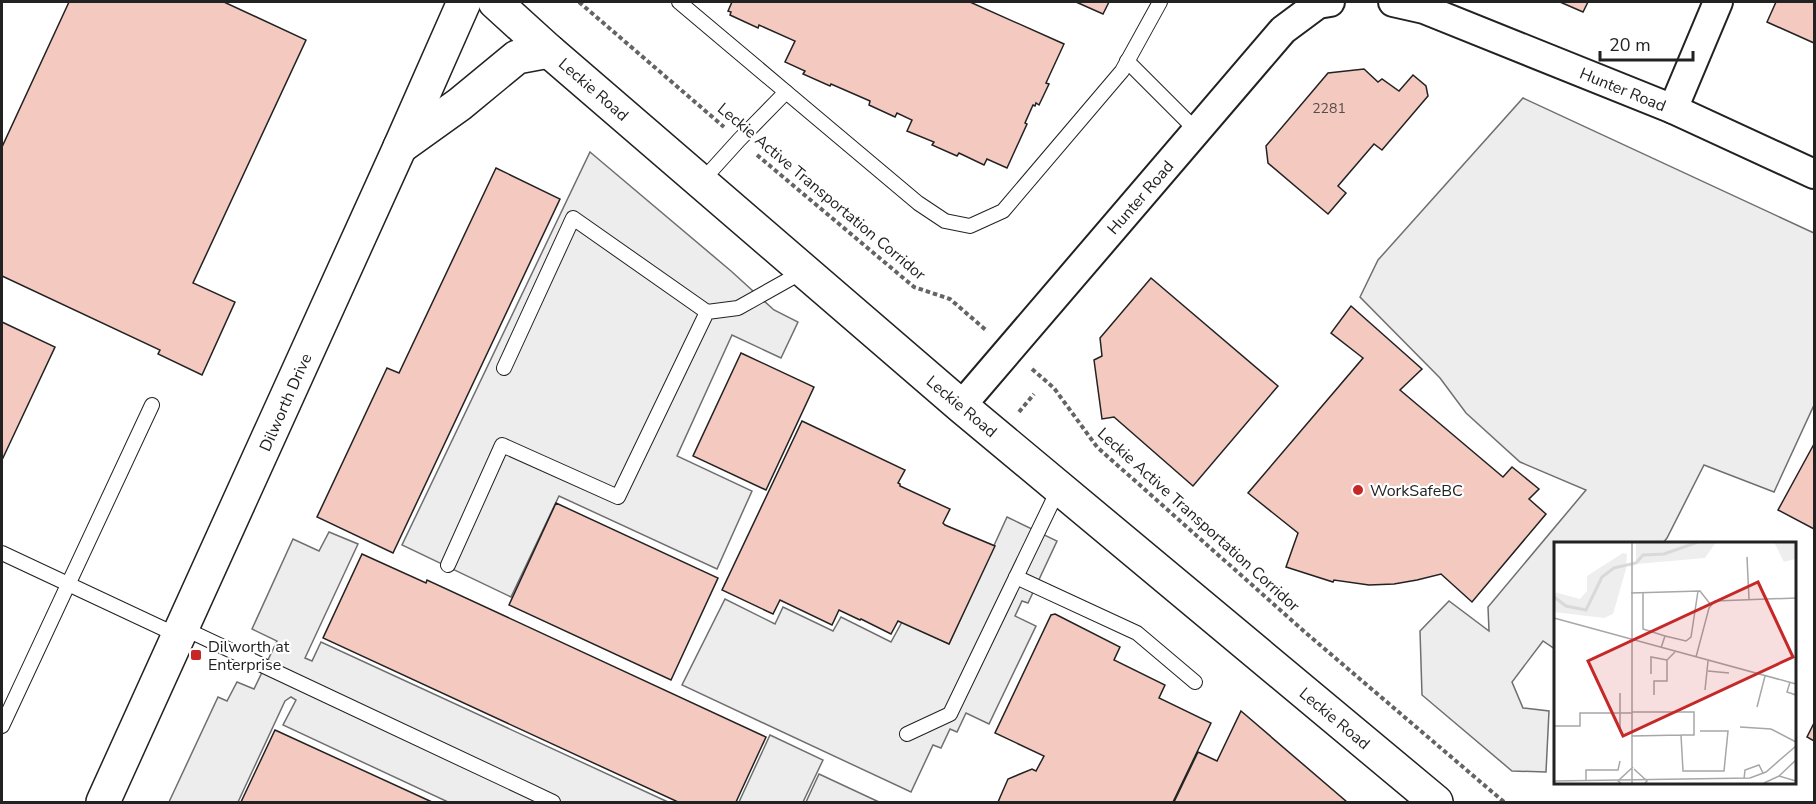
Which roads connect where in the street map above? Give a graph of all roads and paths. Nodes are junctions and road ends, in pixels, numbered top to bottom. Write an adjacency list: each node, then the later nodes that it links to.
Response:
1 (464, 2): 15 (main road, Dilworth Drive)
2 (495, 2): 9 (main road, Leckie Road)
3 (579, 2): 14 (path, Leckie Active Transportation Corridor)
4 (679, 2): 11 (lane)
5 (1160, 2): 10 (lane)
6 (1393, 2): 12 (street, Hunter Road)
7 (1718, 2): 12 (street)
8 (1316, 5): 13 (street, Hunter Road)
9 (549, 51): 15 (main road); 17 (main road, Leckie Road)
10 (1127, 61): 11 (lane); 13 (lane)
11 (786, 92): 14 (lane)
12 (1673, 109): 16 (street, Hunter Road)
13 (1197, 131): 20 (street, Hunter Road)
14 (739, 140): 17 (lane); 20 (path, Leckie Active Transportation Corridor)
15 (400, 147): 31 (main road, Dilworth Drive)
16 (1815, 174)
17 (701, 182): 18 (main road, Leckie Road)
18 (804, 271): 19 (lane); 24 (main road, Leckie Road)
19 (707, 312): 21 (lane); 28 (lane)
20 (1009, 350): 24 (street, Hunter Road); 38 (path, Leckie Active Transportation Corridor)
21 (504, 368)
22 (1034, 394): 25 (path)
23 (152, 405): 30 (lane)
24 (961, 406): 26 (main road, Leckie Road)
25 (1019, 412)
26 (1059, 488): 29 (lane); 37 (main road, Leckie Road)
27 (2, 553): 30 (lane)
28 (448, 565)
29 (1016, 577): 32 (lane); 34 (lane)
30 (68, 584): 31 (lane); 33 (lane)
31 (181, 632): 35 (main road, Dilworth Drive); 36 (lane)
32 (1195, 682)
33 (2, 726)
34 (907, 734)
35 (103, 802)
36 (553, 802)
37 (1436, 802)
38 (1504, 802)

